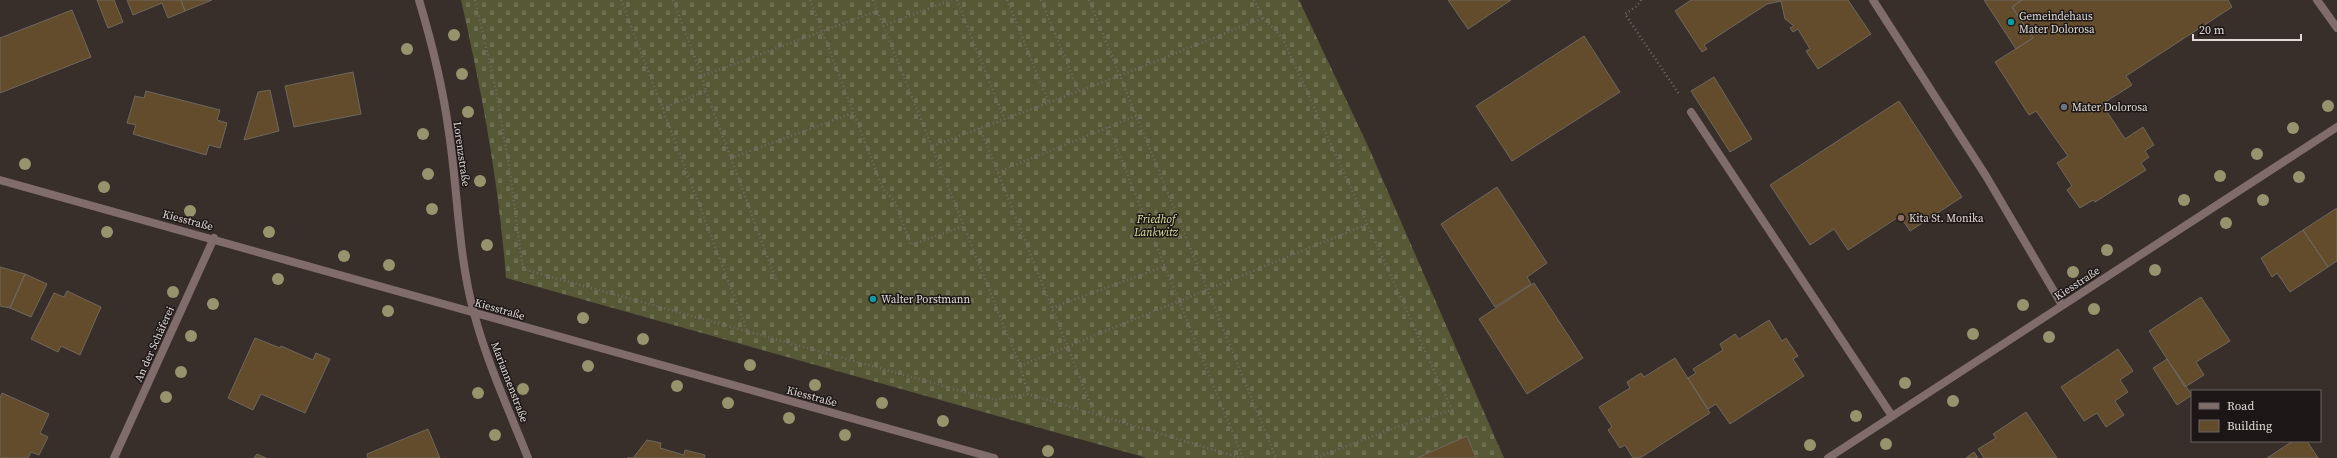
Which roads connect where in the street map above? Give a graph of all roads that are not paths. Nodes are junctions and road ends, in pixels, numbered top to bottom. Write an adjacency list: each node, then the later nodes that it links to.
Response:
1 (419, 0): 10 (street, Lorenzstraße)
2 (1873, 0): 9 (street)
3 (2317, 0): 4 (street)
4 (2337, 28)
5 (1691, 112): 11 (street)
6 (2337, 127): 9 (street, Kiesstraße)
7 (0, 180): 8 (street, Kiesstraße)
8 (214, 238): 10 (street, Kiesstraße); 12 (street, An der Schäferei)
9 (2062, 305): 11 (street, Kiesstraße)
10 (473, 313): 13 (street, Mariannenstraße); 14 (street, Kiesstraße)
11 (1892, 416): 15 (street, Kiesstraße)
12 (114, 458)
13 (528, 458)
14 (994, 458)
15 (1828, 458)

